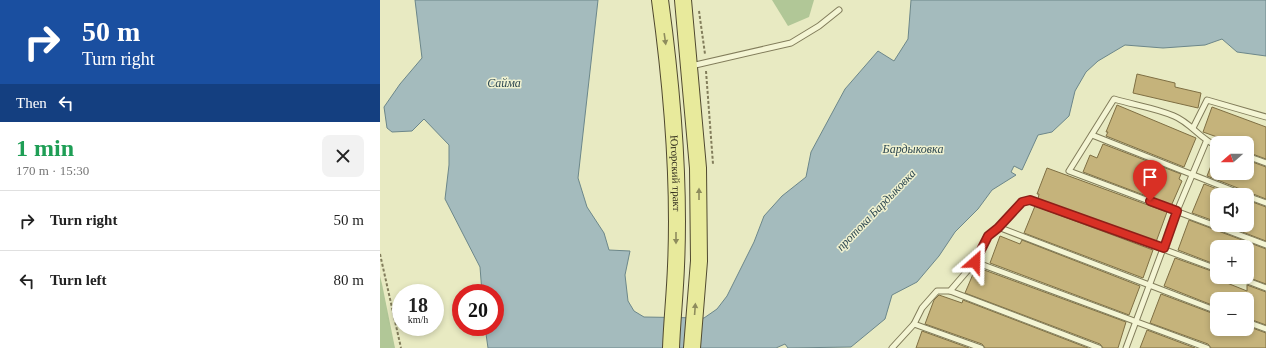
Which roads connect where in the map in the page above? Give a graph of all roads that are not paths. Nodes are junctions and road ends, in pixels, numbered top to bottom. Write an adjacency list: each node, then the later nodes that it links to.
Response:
1 (660, 0): 31 (main road, Югорский тракт, one-way to 31)
2 (683, 0): 4 (main road, Югорский тракт)
3 (839, 10): 4 (lane)
4 (690, 66): 32 (main road, Югорский тракт, one-way to 4)
5 (1266, 117): 6 (lane)
6 (1193, 128): 7 (lane); 8 (lane)
7 (1092, 135): 12 (lane); 16 (lane)
8 (1206, 142): 9 (lane); 12 (lane)
9 (1210, 143)
10 (1254, 159): 11 (lane)
11 (1266, 163)
12 (1192, 175): 13 (lane); 16 (lane)
13 (1226, 188)
14 (1254, 199): 15 (lane)
15 (1266, 203)
16 (1177, 211): 18 (lane); 19 (lane)
17 (998, 228): 19 (lane); 20 (lane); 23 (lane)
18 (1266, 245)
19 (1164, 248): 21 (lane); 23 (lane)
20 (975, 262): 25 (lane); 27 (lane)
21 (1210, 266)
22 (1254, 283): 24 (lane)
23 (1151, 285): 26 (lane); 27 (lane)
24 (1266, 288)
25 (950, 291): 28 (lane); 35 (lane)
26 (1210, 308)
27 (1136, 322): 36 (lane); 37 (lane)
28 (914, 324): 33 (lane); 34 (lane)
29 (1254, 325): 30 (lane)
30 (1266, 329)
31 (670, 348)
32 (692, 348)
33 (892, 348)
34 (981, 348)
35 (1100, 348)
36 (1126, 348)
37 (1207, 348)

